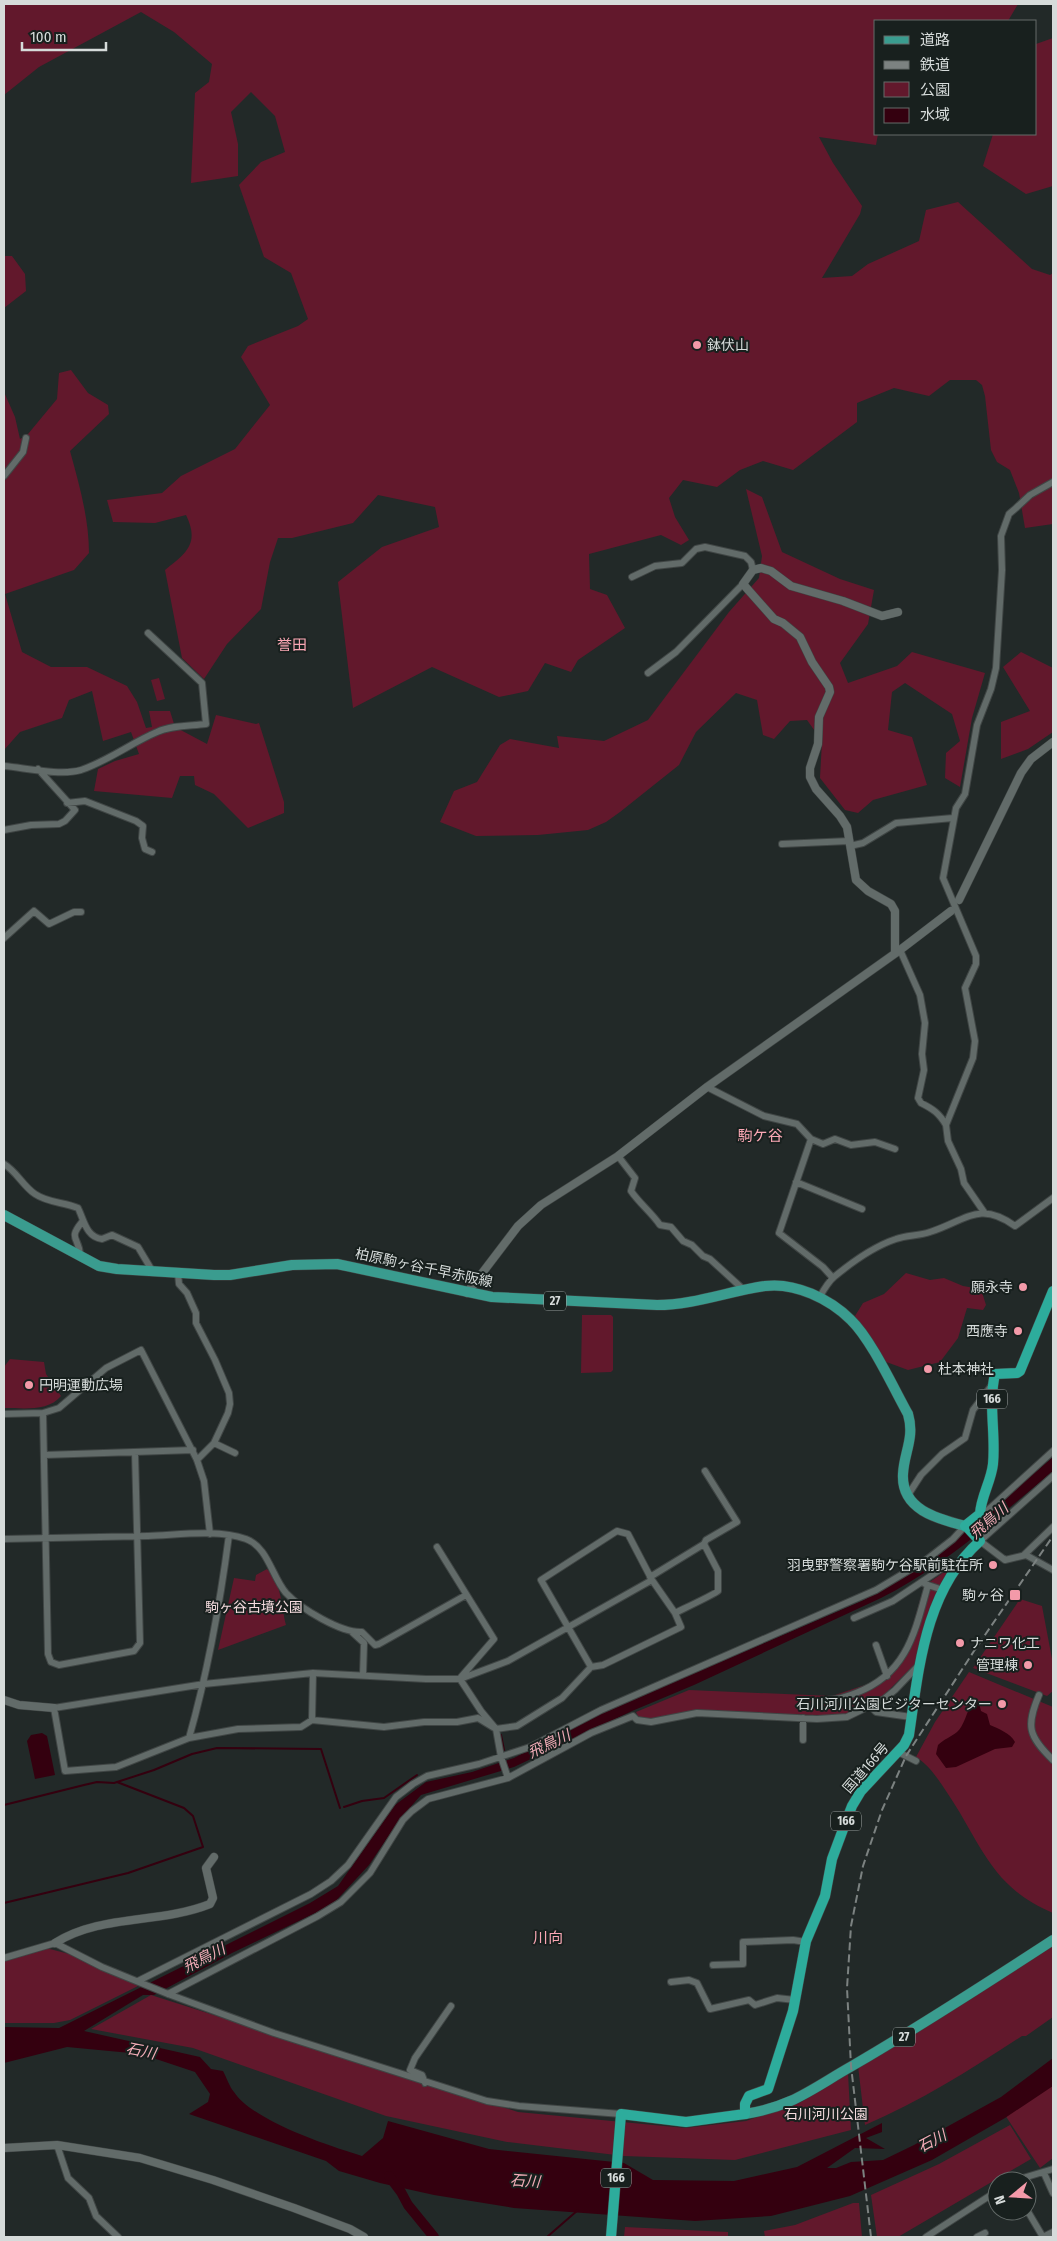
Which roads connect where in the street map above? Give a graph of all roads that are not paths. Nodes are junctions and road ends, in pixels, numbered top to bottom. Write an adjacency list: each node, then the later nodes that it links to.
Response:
1 (26, 438): 2 (street)
2 (4, 476)
3 (1053, 482): 14 (street)
4 (753, 570): 5 (street); 6 (street); 7 (street)
5 (632, 577)
6 (743, 584): 9 (street); 16 (street)
7 (898, 612)
8 (148, 633): 12 (street)
9 (648, 673)
10 (1053, 742): 19 (street)
11 (4, 766): 12 (street)
12 (38, 770): 13 (street)
13 (67, 803): 15 (street); 18 (street)
14 (953, 818): 16 (street); 25 (street)
15 (4, 830)
16 (849, 843): 17 (street); 23 (street)
17 (782, 844)
18 (152, 852)
19 (960, 900)
20 (82, 912): 22 (street)
21 (951, 912): 23 (street)
22 (4, 938)
23 (898, 952): 24 (street); 25 (street)
24 (708, 1087): 26 (street); 28 (street)
25 (946, 1125): 33 (street)
26 (811, 1139): 27 (street); 30 (street)
27 (895, 1149)
28 (618, 1156): 40 (street); 42 (street)
29 (4, 1164): 35 (street)
30 (796, 1182): 32 (street); 39 (street)
31 (1053, 1198): 33 (street)
32 (862, 1209)
33 (984, 1212): 39 (street)
34 (4, 1215): 36 (main road, 柏原駒ヶ谷千早赤阪線 / 27)
35 (82, 1222): 36 (street); 37 (street)
36 (80, 1256): 37 (main road, 柏原駒ヶ谷千早赤阪線 / 27)
37 (153, 1272): 38 (main road, 柏原駒ヶ谷千早赤阪線 / 27)
38 (178, 1273): 42 (main road, 柏原駒ヶ谷千早赤阪線 / 27); 47 (street)
39 (833, 1278): 43 (street)
40 (744, 1290): 42 (main road, 柏原駒ヶ谷千早赤阪線 / 27); 43 (main road, 柏原駒ヶ谷千早赤阪線 / 27)
41 (1053, 1291): 44 (highway, 166)
42 (467, 1293)
43 (818, 1298): 56 (main road, 柏原駒ヶ谷千早赤阪線 / 27)
44 (993, 1384): 56 (street); 57 (highway, 166)
45 (43, 1413): 46 (street); 48 (street); 52 (street)
46 (4, 1414)
47 (214, 1443): 51 (street); 53 (street)
48 (193, 1450): 50 (street); 53 (street)
49 (1053, 1451): 57 (street)
50 (135, 1453): 52 (street); 61 (street)
51 (235, 1453)
52 (44, 1455): 63 (street)
53 (197, 1460): 60 (street)
54 (706, 1471): 66 (street)
55 (1053, 1478): 65 (street)
56 (908, 1495): 58 (main road)
57 (980, 1514): 58 (highway)
58 (966, 1527): 65 (highway); 99 (street)
59 (1053, 1527): 68 (street)
60 (210, 1534): 61 (street); 62 (street)
61 (137, 1536): 63 (street); 63 (street)
62 (229, 1536): 78 (street); 86 (street)
63 (45, 1538): 64 (street)
64 (4, 1539)
65 (979, 1539): 68 (street); 73 (highway, 国道166号 / 166)
66 (704, 1544): 71 (street); 75 (street)
67 (436, 1547): 74 (street)
68 (1024, 1555): 70 (street)
69 (947, 1565): 72 (street)
70 (1053, 1570)
71 (651, 1579): 75 (street); 77 (street); 77 (street)
72 (925, 1584): 73 (street); 76 (street); 84 (street)
73 (943, 1590): 80 (highway, 国道166号 / 166)
74 (466, 1595): 78 (street); 85 (street)
75 (676, 1613): 81 (street)
76 (854, 1618)
77 (568, 1627): 81 (street); 85 (street)
78 (352, 1632): 83 (street)
79 (876, 1650): 84 (street)
80 (920, 1664): 90 (street); 92 (highway, 国道166号 / 166)
81 (590, 1667): 95 (street)
82 (313, 1673): 83 (street); 86 (street); 94 (street)
83 (363, 1675): 85 (street)
84 (887, 1676): 89 (street)
85 (460, 1679): 95 (street)
86 (204, 1684): 91 (street); 96 (street)
87 (1039, 1695): 100 (street)
88 (4, 1700): 91 (street)
89 (826, 1700)
90 (870, 1706): 92 (street); 93 (street)
91 (54, 1708): 96 (street)
92 (911, 1716): 98 (highway, 国道166号 / 166)
93 (804, 1718): 97 (street); 102 (street)
94 (312, 1720): 95 (street); 96 (street)
95 (496, 1729): 99 (street)
96 (189, 1738)
97 (802, 1740)
98 (898, 1752): 101 (street); 105 (highway, 国道166号 / 166)
99 (501, 1759): 102 (street); 110 (street)
100 (1053, 1760)
101 (916, 1761)
102 (507, 1776): 111 (street)
103 (214, 1857): 106 (street)
104 (1053, 1940): 115 (main road, 27)
105 (806, 1942): 108 (street); 112 (highway, 国道166号 / 166)
106 (55, 1943): 107 (street); 110 (street)
107 (4, 1958)
108 (713, 1966)
109 (671, 1982): 112 (street)
110 (141, 1983): 111 (street)
111 (168, 1994): 114 (street)
112 (795, 2000): 115 (highway, 国道166号 / 166)
113 (451, 2006): 114 (street)
114 (426, 2083): 116 (street)
115 (745, 2114): 116 (highway)
116 (621, 2116): 129 (highway, 166)
117 (56, 2145): 118 (street); 127 (street); 128 (street)
118 (4, 2148)
119 (1053, 2168): 120 (street)
120 (1044, 2173): 121 (street); 122 (street)
121 (1037, 2175)
122 (1053, 2193)
123 (987, 2198): 130 (street)
124 (1034, 2221): 132 (street)
125 (1053, 2232): 132 (street)
126 (985, 2233): 131 (street)
127 (118, 2237)
128 (364, 2237)
129 (611, 2237)
130 (926, 2237)
131 (977, 2237)
132 (1043, 2237)

